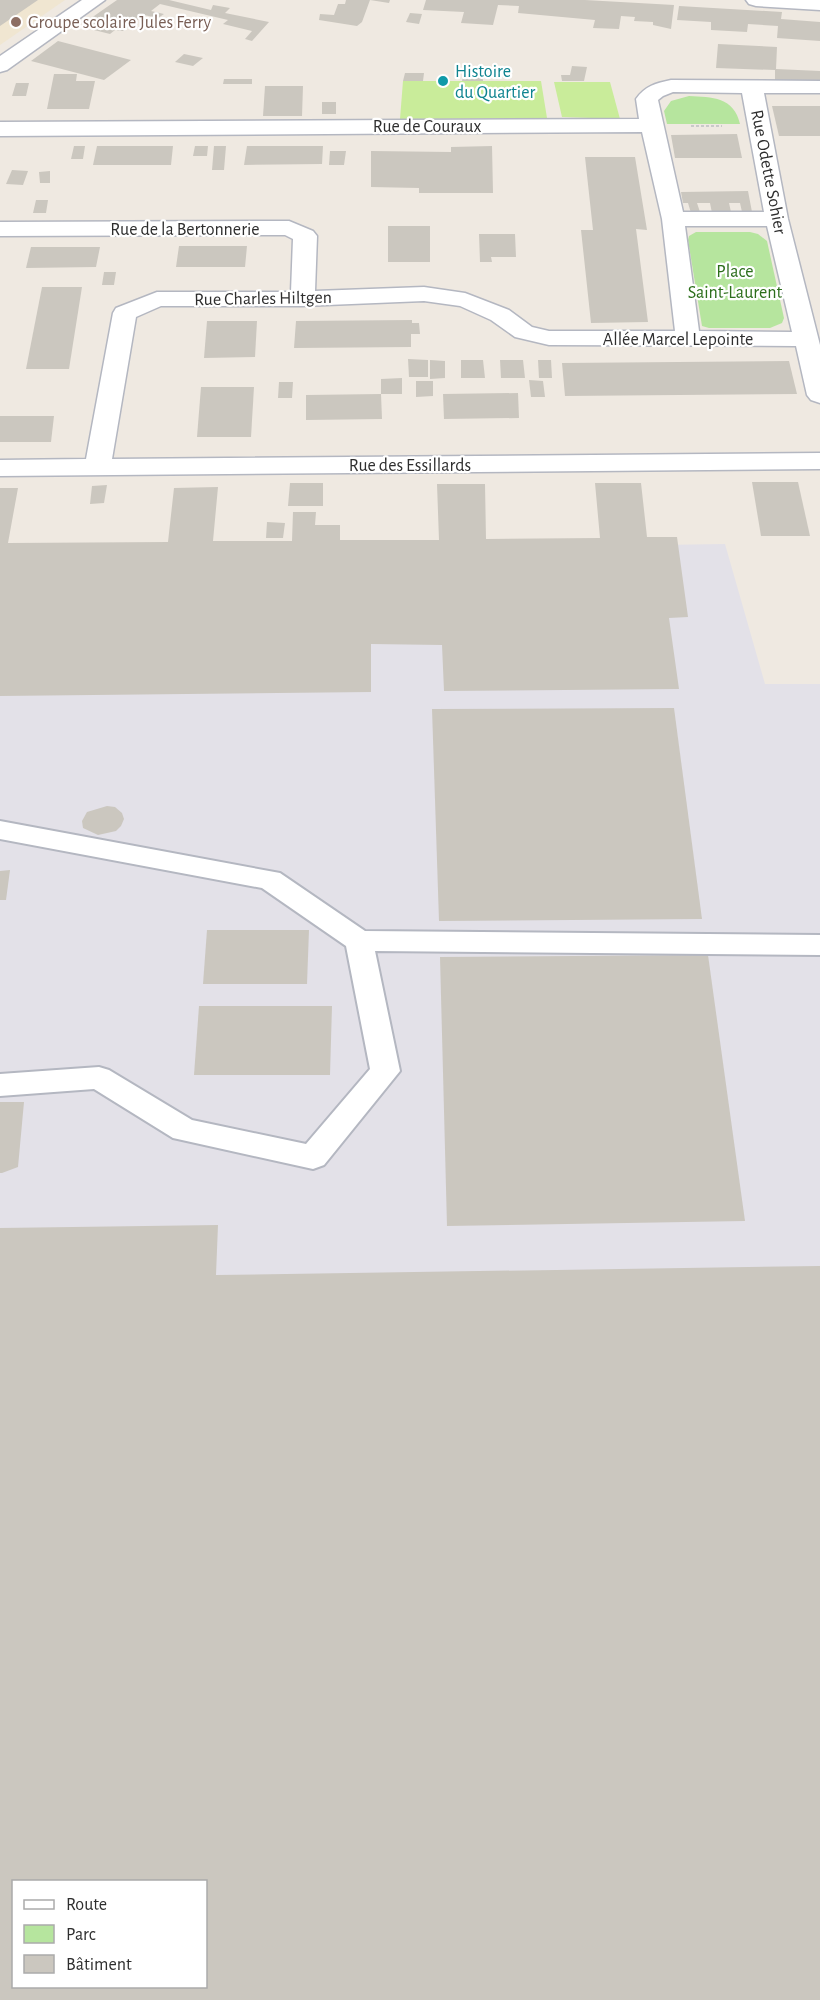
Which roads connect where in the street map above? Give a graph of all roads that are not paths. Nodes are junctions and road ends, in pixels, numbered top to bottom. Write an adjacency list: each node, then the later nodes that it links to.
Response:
1 (95, 0): 4 (street)
2 (756, 0): 3 (street)
3 (820, 4)
4 (0, 66)
5 (752, 87): 6 (street); 7 (street); 10 (street, Rue Odette Sohier)
6 (820, 87)
7 (651, 125): 8 (street, Rue de Couraux); 9 (street)
8 (0, 129)
9 (673, 219): 10 (street); 14 (street)
10 (777, 219): 15 (street, Rue Odette Sohier)
11 (0, 229): 12 (street, Rue de la Bertonnerie)
12 (303, 299): 13 (street, Rue Charles Hiltgen); 18 (street, Rue Charles Hiltgen)
13 (549, 338): 14 (street, Allée Marcel Lepointe)
14 (688, 339): 15 (street, Allée Marcel Lepointe)
15 (806, 339): 16 (street, Rue Odette Sohier)
16 (820, 395)
17 (820, 461): 18 (street, Rue des Essillards)
18 (98, 466): 19 (street, Rue des Essillards)
19 (0, 468)
20 (0, 830): 21 (lane)
21 (359, 941): 22 (lane); 23 (lane)
22 (820, 945)
23 (0, 1085)

